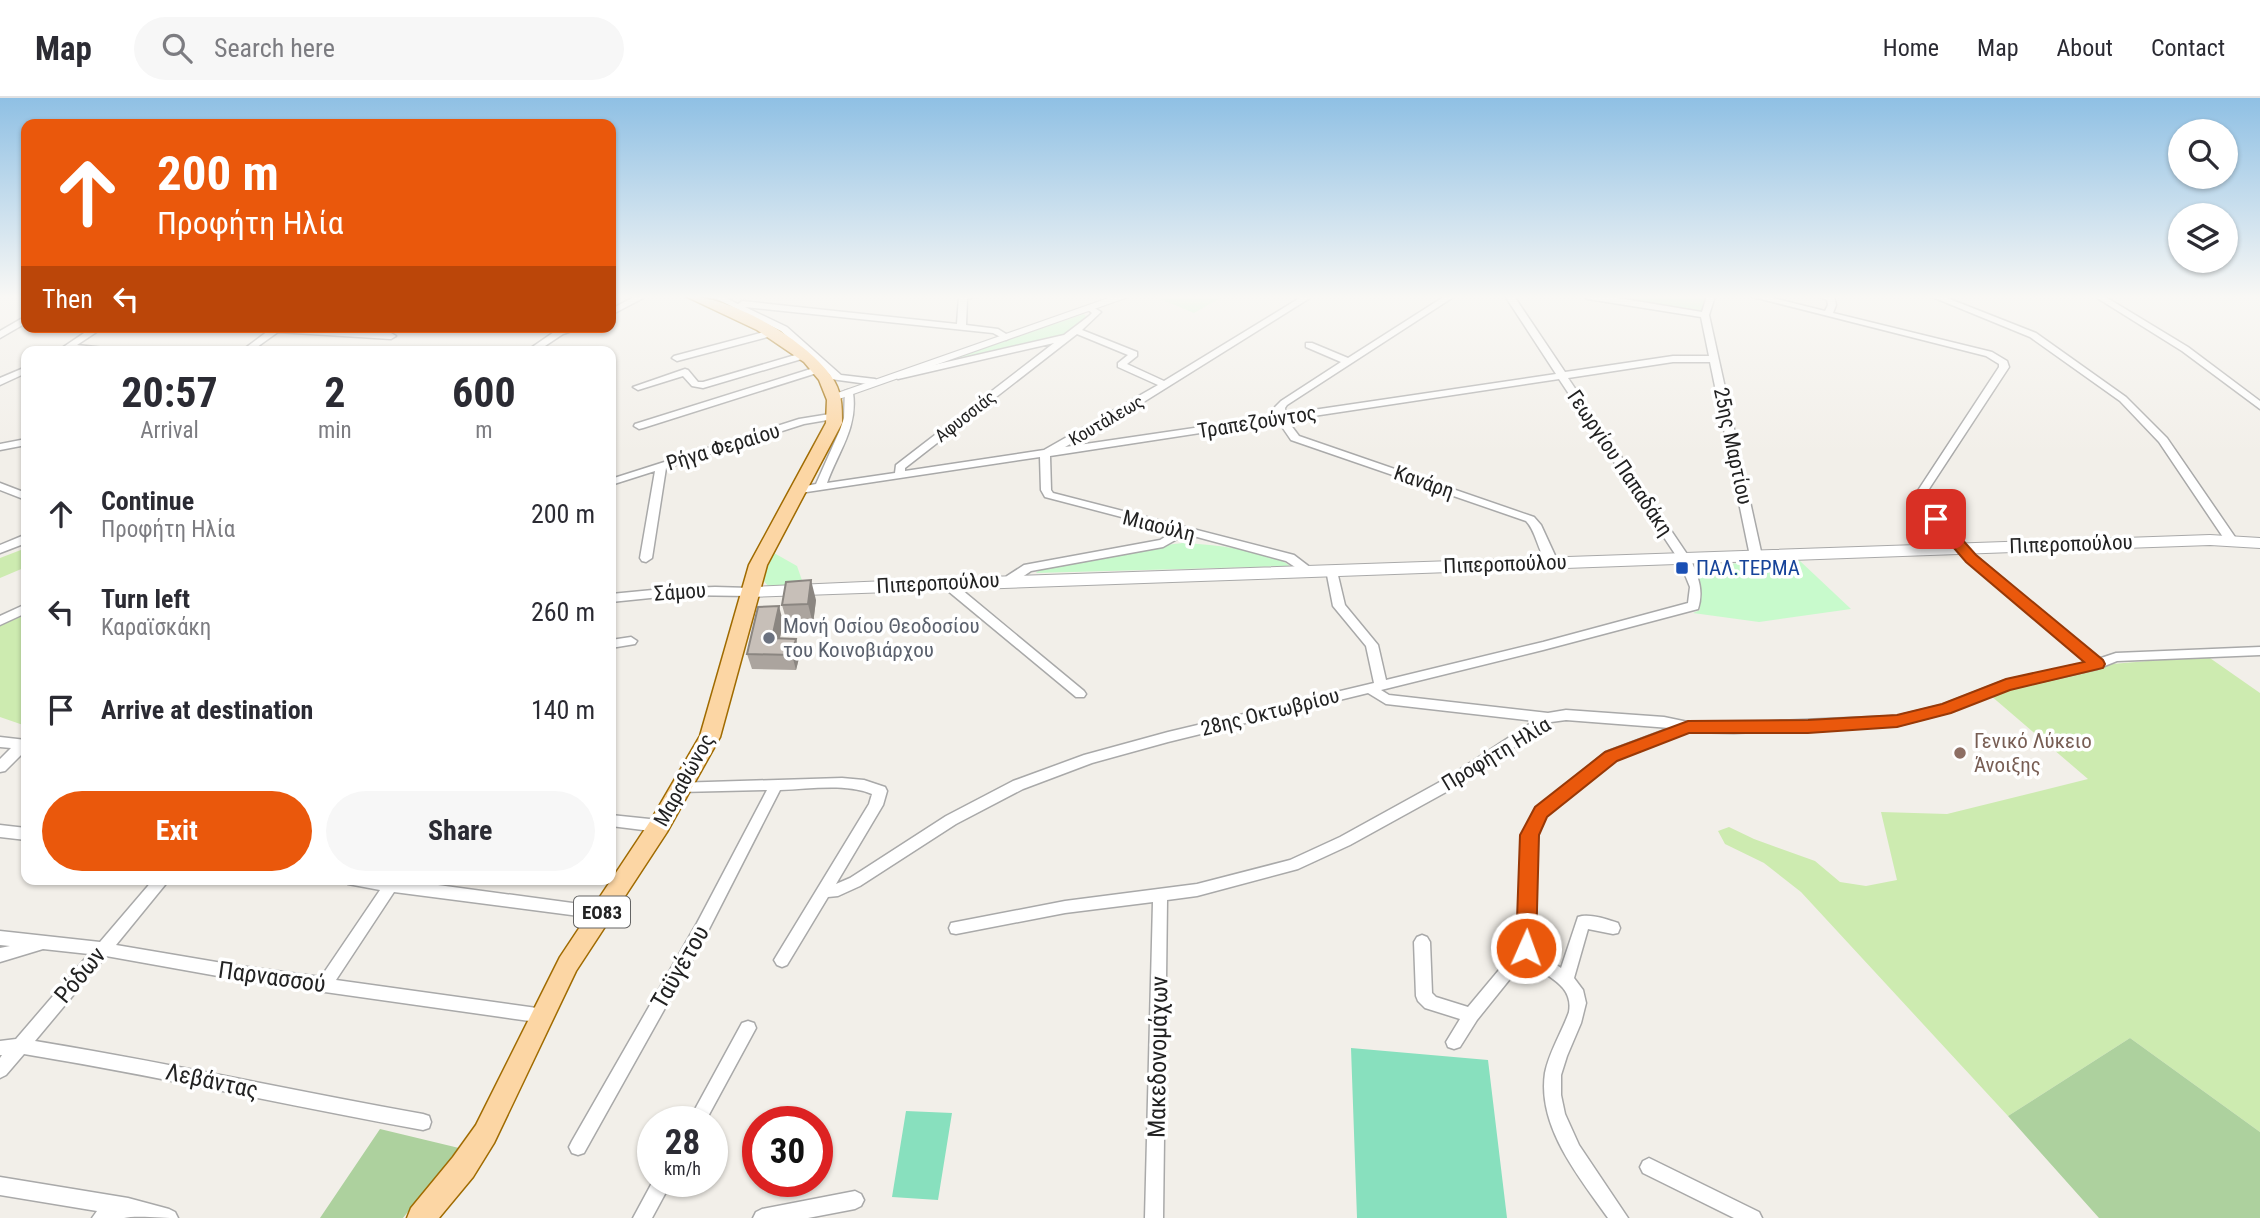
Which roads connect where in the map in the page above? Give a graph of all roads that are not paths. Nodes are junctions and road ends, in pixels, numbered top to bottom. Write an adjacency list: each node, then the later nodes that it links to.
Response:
1 (714, 348): 17 (street)
2 (792, 348): 16 (main road)
3 (802, 348): 30 (street)
4 (973, 348): 27 (street)
5 (1053, 348): 20 (street, Αφυσσιάς)
6 (1116, 348): 28 (street)
7 (1224, 348): 28 (street, Κουτάλεως)
8 (1317, 348): 19 (street)
9 (1370, 348): 19 (street)
10 (1544, 348): 23 (street, Γεωργίου Παπαδάκη)
11 (1712, 348): 18 (street, 25ης Μαρτίου)
12 (1960, 348): 51 (street)
13 (2052, 348): 48 (street)
14 (2184, 348): 31 (street)
15 (1013, 349): 20 (street); 27 (street)
16 (802, 356): 22 (main road); 29 (street)
17 (677, 358)
18 (1714, 359): 23 (street, Τραπεζούντος); 53 (street, 25ης Μαρτίου)
19 (1349, 362): 33 (street)
20 (1034, 363): 41 (street, Αφυσσιάς)
21 (21, 372): 24 (street)
22 (818, 372): 30 (main road); 34 (street)
23 (1562, 375): 33 (street, Τραπεζούντος); 55 (street, Γεωργίου Παπαδάκη)
24 (14, 376): 25 (street); 26 (street)
25 (21, 377)
26 (0, 382)
27 (876, 382): 30 (street)
28 (1165, 385): 35 (street, Κουτάλεως)
29 (638, 387)
30 (839, 389): 32 (main road, Μαραθώνος / ΕΟ83); 44 (street)
31 (2260, 406)
32 (836, 416): 40 (street, Ρήγα Φεραίου); 45 (main road, Μαραθώνος / ΕΟ83)
33 (1281, 418): 38 (street, Τραπεζούντος); 56 (street, Κανάρη)
34 (639, 426)
35 (1082, 435): 38 (street); 39 (street, Κουτάλεως)
36 (21, 443): 37 (street)
37 (0, 447)
38 (1091, 447): 39 (street, Τραπεζούντος)
39 (1045, 454): 41 (street, Τραπεζούντος); 47 (street, Μιαούλη)
40 (661, 466): 42 (street, Ρήγα Φεραίου); 54 (street)
41 (900, 475): 44 (street, Τραπεζούντος)
42 (616, 480)
43 (0, 486): 46 (street)
44 (820, 487): 45 (street, Τραπεζούντος)
45 (800, 490): 61 (main road, Μαραθώνος / ΕΟ83)
46 (21, 495)
47 (1182, 532): 58 (street, Μιαούλη); 59 (street)
48 (2231, 540): 50 (street, Πιπεροπούλου); 51 (street, Πιπεροπούλου)
49 (21, 541): 52 (street)
50 (2259, 544)
51 (1960, 548): 53 (street, Πιπεροπούλου); 68 (street)
52 (0, 549)
53 (1756, 556): 55 (street, Πιπεροπούλου)
54 (646, 558)
55 (1685, 559): 56 (street, Πιπεροπούλου); 69 (street, 28ης Οκτωβρίου)
56 (1552, 562): 57 (street, Πιπεροπούλου)
57 (1332, 570): 58 (street, Πιπεροπούλου); 69 (street)
58 (1307, 571): 59 (street, Πιπεροπούλου)
59 (1011, 579): 60 (street, Πιπεροπούλου)
60 (946, 583): 61 (street, Πιπεροπούλου); 70 (street)
61 (750, 592): 62 (street, Σάμου); 78 (main road, Μαραθώνος / ΕΟ83)
62 (616, 597)
63 (21, 610): 64 (street)
64 (0, 621)
65 (631, 641): 66 (street)
66 (616, 643)
67 (2260, 651): 68 (street, Προφήτη Ηλία)
68 (2097, 664): 72 (street, Προφήτη Ηλία)
69 (1375, 685): 71 (street); 86 (street, 28ης Οκτωβρίου)
70 (1080, 694)
71 (1548, 718): 72 (street, Προφήτη Ηλία); 87 (street, Προφήτη Ηλία)
72 (1688, 727): 94 (street)
73 (0, 742): 74 (street)
74 (21, 745)
75 (21, 748): 76 (street)
76 (0, 766)
77 (776, 786): 78 (street); 86 (street); 109 (street, Ταϋγέτου)
78 (680, 788): 80 (main road, Μαραθώνος / ΕΟ83)
79 (616, 821): 80 (street)
80 (659, 827): 88 (main road, Μαραθώνος / ΕΟ83)
81 (0, 831): 82 (street)
82 (21, 833)
83 (158, 885): 95 (street, Ρόδων)
84 (391, 885): 99 (street)
85 (406, 885): 88 (street)
86 (823, 892): 97 (street)
87 (1160, 896): 89 (street, Προφήτη Ηλία); 120 (street, Μακεδονομάχων)
88 (602, 912): 101 (main road, Μαραθώνος / ΕΟ83)
89 (956, 928)
90 (1613, 928): 98 (street)
91 (0, 938): 92 (street, Παρνασσού)
92 (46, 941): 95 (street, Παρνασσού); 96 (street)
93 (1422, 942): 100 (street)
94 (1526, 948): 98 (street); 100 (street)
95 (102, 949): 99 (street, Παρνασσού); 104 (street, Ρόδων)
96 (0, 955)
97 (782, 960)
98 (1565, 981): 121 (street)
99 (325, 984): 101 (street, Παρνασσού)
100 (1471, 1015): 103 (street)
101 (544, 1016): 117 (main road, Μαραθώνος / ΕΟ83)
102 (748, 1028): 107 (street)
103 (1454, 1042)
104 (20, 1046): 105 (street, Λεβάντας); 106 (street, Ρόδων); 108 (street, Λεβάντας)
105 (0, 1048)
106 (0, 1070)
107 (705, 1106)
108 (423, 1122)
109 (578, 1147)
110 (1649, 1167): 122 (street)
111 (0, 1186): 114 (street)
112 (654, 1197): 118 (street)
113 (855, 1200): 119 (street)
114 (128, 1207): 115 (street); 116 (street)
115 (101, 1218)
116 (169, 1218)
117 (421, 1218)
118 (642, 1218)
119 (762, 1218)
120 (1154, 1218)
121 (1619, 1218)
122 (1753, 1218)

